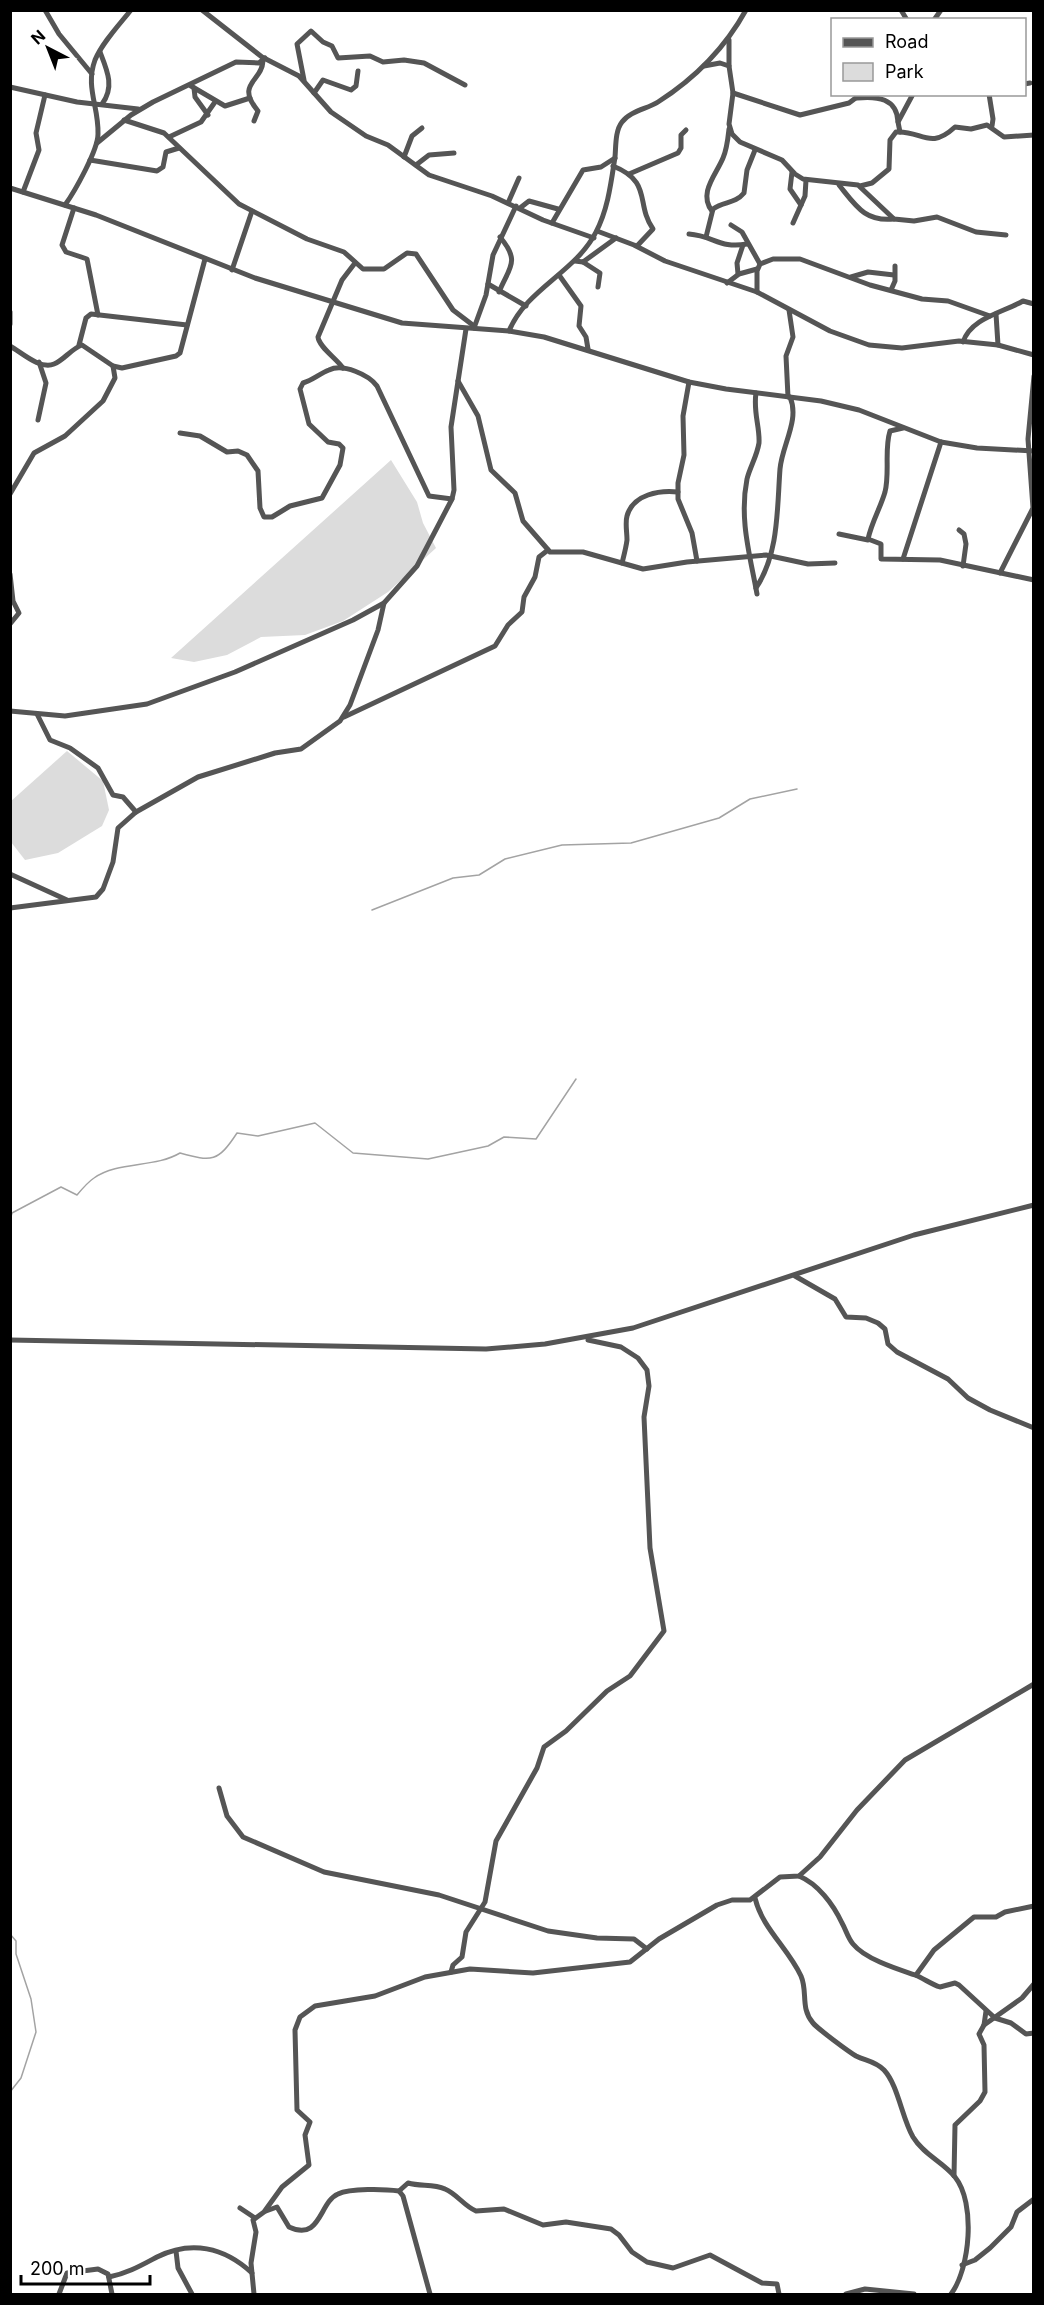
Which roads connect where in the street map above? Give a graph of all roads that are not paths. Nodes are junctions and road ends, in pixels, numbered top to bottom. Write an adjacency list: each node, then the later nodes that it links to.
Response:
1 (45, 10): 15 (street)
2 (131, 10): 6 (street)
3 (202, 10): 7 (street)
4 (746, 10): 5 (street)
5 (729, 39): 10 (street); 11 (street)
6 (100, 52): 8 (street); 13 (street)
7 (264, 59): 12 (street); 19 (street); 26 (street)
8 (94, 64): 13 (street); 15 (street)
9 (301, 64): 12 (street); 16 (street); 17 (street)
10 (729, 66): 11 (street); 21 (street)
11 (703, 67): 47 (street)
12 (287, 68): 16 (street)
13 (105, 69): 29 (street)
14 (358, 71): 20 (street)
15 (92, 74): 27 (street)
16 (305, 82): 20 (street)
17 (465, 85)
18 (10, 87): 22 (street)
19 (193, 87): 28 (street); 30 (street); 31 (street)
20 (314, 93): 46 (street)
21 (733, 93): 23 (street); 37 (street)
22 (45, 95): 27 (street); 58 (street)
23 (859, 96): 34 (street)
24 (912, 96): 34 (street)
25 (989, 96): 35 (street)
26 (250, 98): 28 (street); 33 (street)
27 (93, 102): 29 (street); 42 (street)
28 (215, 102): 31 (street)
29 (102, 104): 30 (street)
30 (140, 109): 32 (street)
31 (208, 115): 41 (street)
32 (124, 120): 41 (street); 42 (street)
33 (254, 121)
34 (898, 122): 39 (street)
35 (992, 126): 39 (street); 40 (street)
36 (422, 128): 46 (street)
37 (729, 129): 44 (street); 66 (street)
38 (686, 130): 52 (street)
39 (900, 132): 56 (street)
40 (1034, 135)
41 (169, 137): 43 (street)
42 (97, 143): 48 (street)
43 (179, 148): 48 (street); 65 (street)
44 (755, 150): 51 (street); 66 (street)
45 (454, 153): 49 (street)
46 (404, 157): 49 (street)
47 (615, 158): 50 (street); 64 (street)
48 (90, 160): 60 (street)
49 (416, 165): 59 (street)
50 (614, 166): 52 (street); 71 (street)
51 (792, 172): 54 (street); 61 (street)
52 (629, 174): 79 (street)
53 (519, 178): 59 (street)
54 (806, 180): 55 (street); 61 (street)
55 (839, 185): 56 (street); 67 (street)
56 (860, 186): 67 (street)
57 (10, 188): 58 (street)
58 (23, 192): 60 (street)
59 (508, 203): 62 (street)
60 (65, 205): 63 (street)
61 (801, 205): 69 (street)
62 (518, 207): 64 (street); 68 (street); 74 (street)
63 (74, 208): 80 (street); 102 (street)
64 (558, 209): 68 (street)
65 (252, 211): 83 (street); 86 (street)
66 (712, 211): 75 (street)
67 (894, 219): 73 (street)
68 (552, 223): 76 (street)
69 (793, 223)
70 (731, 225): 78 (street)
71 (597, 231): 76 (street); 77 (street)
72 (689, 234): 75 (street)
73 (1006, 235)
74 (500, 237): 92 (street); 95 (street)
75 (706, 237): 78 (street)
76 (594, 238): 81 (street)
77 (616, 238): 79 (street); 82 (street)
78 (745, 245): 84 (street); 87 (street)
79 (637, 246): 91 (street)
80 (205, 260): 86 (street); 105 (street)
81 (575, 261): 82 (street); 88 (street)
82 (583, 262): 93 (street)
83 (356, 264): 97 (street); 106 (street)
84 (759, 266): 87 (street); 90 (street); 96 (street)
85 (895, 266): 89 (street)
86 (232, 270): 97 (street)
87 (738, 274): 91 (street)
88 (559, 275): 99 (street); 113 (street)
89 (894, 275): 90 (street); 94 (street)
90 (851, 277): 94 (street)
91 (727, 283): 96 (street)
92 (488, 284): 95 (street); 106 (street)
93 (598, 287)
94 (891, 290): 103 (street)
95 (499, 292): 99 (street)
96 (758, 292): 100 (street)
97 (332, 303): 107 (street); 117 (street)
98 (1034, 304): 103 (street)
99 (526, 306): 108 (street)
100 (789, 310): 109 (street); 122 (street)
101 (10, 312): 104 (street)
102 (98, 315): 105 (street); 110 (street)
103 (993, 315): 109 (street); 111 (street)
104 (10, 324)
105 (187, 325): 116 (street)
106 (474, 328): 107 (street); 108 (street)
107 (466, 329): 119 (street)
108 (509, 331): 113 (street)
109 (963, 342): 111 (street)
110 (79, 345): 115 (street); 116 (street)
111 (998, 345): 114 (street)
112 (10, 346): 115 (street)
113 (588, 349): 120 (street)
114 (1034, 355)
115 (39, 362): 123 (street)
116 (113, 366): 129 (street)
117 (340, 366): 125 (street); 130 (street)
118 (1034, 376): 127 (street)
119 (458, 381): 130 (street); 134 (street)
120 (688, 381): 121 (street); 128 (street)
121 (756, 393): 122 (street); 136 (street)
122 (789, 397): 124 (street); 135 (street)
123 (38, 420)
124 (905, 428): 126 (street); 133 (street)
125 (180, 433)
126 (941, 442): 127 (street); 137 (street)
127 (1031, 451): 142 (street)
128 (678, 492): 138 (street); 139 (street)
129 (10, 494)
130 (452, 499): 145 (street)
131 (958, 530): 141 (street)
132 (839, 534): 133 (street)
133 (868, 540): 137 (street)
134 (548, 550): 139 (street); 149 (street)
135 (771, 555): 136 (street); 136 (street); 140 (street)
136 (748, 556): 138 (street)
137 (903, 560): 141 (street)
138 (697, 561): 139 (street)
139 (621, 563)
140 (835, 563)
141 (963, 566): 142 (street)
142 (1000, 573): 144 (street)
143 (10, 574): 146 (street)
144 (1034, 580)
145 (384, 603): 148 (street); 149 (street)
146 (10, 624)
147 (10, 711): 148 (street)
148 (37, 714): 150 (street)
149 (342, 718): 150 (street)
150 (136, 812): 152 (street)
151 (10, 874): 152 (street)
152 (69, 901): 153 (street)
153 (10, 908)
154 (1034, 1205): 155 (street)
155 (795, 1276): 156 (street); 158 (street)
156 (583, 1339): 157 (street); 164 (street)
157 (10, 1340)
158 (1034, 1428)
159 (1034, 1684): 161 (street)
160 (219, 1788): 164 (street)
161 (799, 1875): 162 (street); 167 (street)
162 (755, 1898): 165 (street); 173 (street)
163 (1034, 1906): 167 (street)
164 (480, 1910): 165 (street); 166 (street)
165 (647, 1949): 166 (street)
166 (451, 1972): 177 (street)
167 (916, 1976): 169 (street)
168 (1034, 1984): 170 (street)
169 (986, 2011): 170 (street); 171 (street)
170 (995, 2018): 171 (street); 172 (street)
171 (984, 2025): 173 (street)
172 (1034, 2033)
173 (954, 2176): 180 (street)
174 (399, 2191): 177 (street); 187 (street); 188 (street)
175 (1034, 2199): 180 (street)
176 (240, 2208): 178 (street)
177 (264, 2212): 178 (street)
178 (255, 2218): 181 (street)
179 (176, 2251): 181 (street); 182 (street); 185 (street)
180 (962, 2265): 191 (street)
181 (252, 2273): 186 (street)
182 (109, 2277): 183 (street); 184 (street)
183 (59, 2295)
184 (112, 2295)
185 (192, 2295)
186 (254, 2295)
187 (430, 2295)
188 (779, 2295)
189 (846, 2295): 190 (street)
190 (914, 2295)
191 (951, 2295)

